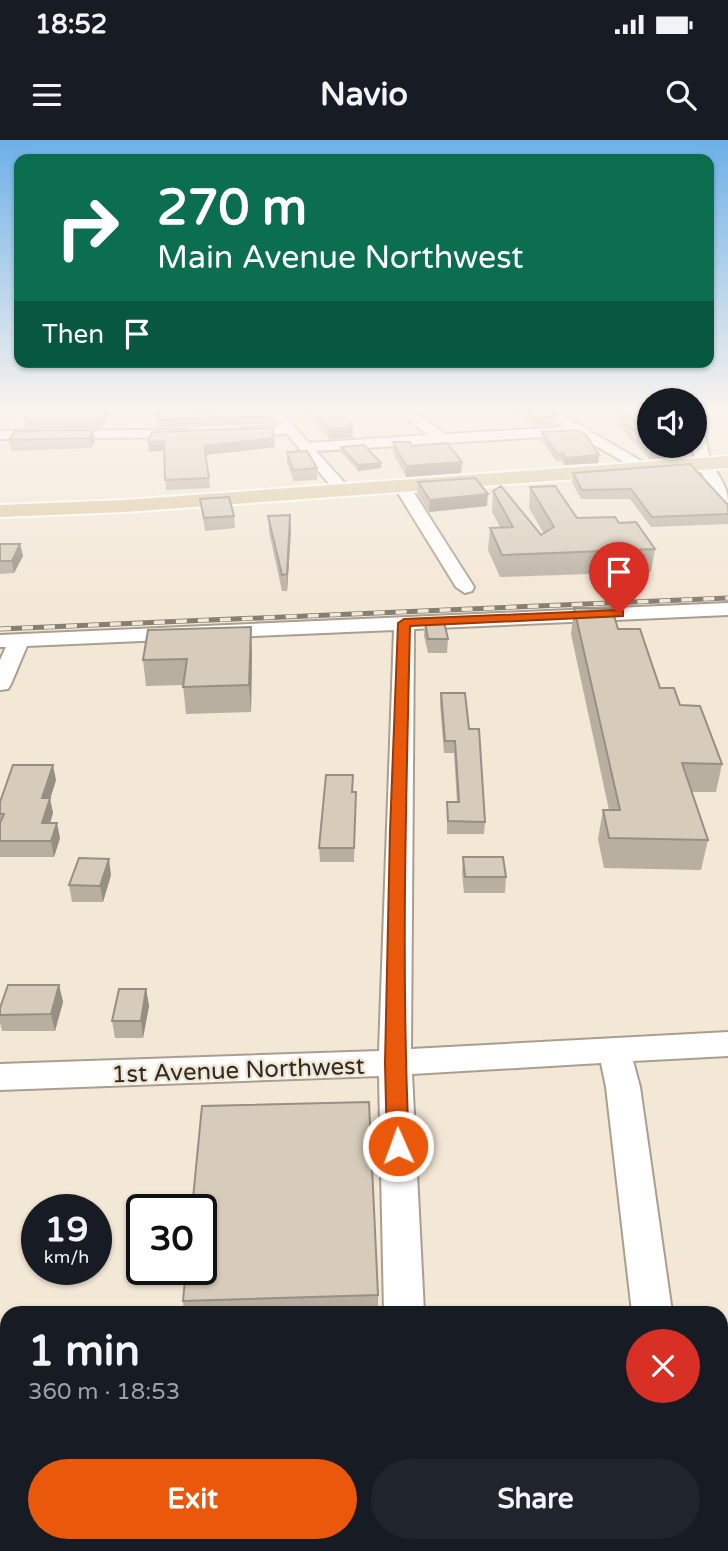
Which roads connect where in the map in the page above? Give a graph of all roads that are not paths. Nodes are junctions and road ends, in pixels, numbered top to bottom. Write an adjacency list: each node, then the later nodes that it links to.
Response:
1 (329, 474): 5 (street)
2 (551, 474): 4 (main road)
3 (708, 474): 6 (street)
4 (401, 485): 5 (main road); 8 (street)
5 (342, 489): 7 (main road)
6 (728, 498)
7 (0, 511)
8 (465, 587)
9 (728, 609): 10 (street)
10 (404, 623): 11 (street); 15 (street)
11 (10, 641): 12 (street)
12 (0, 684)
13 (728, 1044): 14 (street, 1st Avenue Northwest)
14 (614, 1052): 15 (street, 1st Avenue Northwest); 18 (street)
15 (395, 1063): 16 (street, 1st Avenue Northwest); 17 (street)
16 (0, 1077)
17 (404, 1306)
18 (651, 1306)

